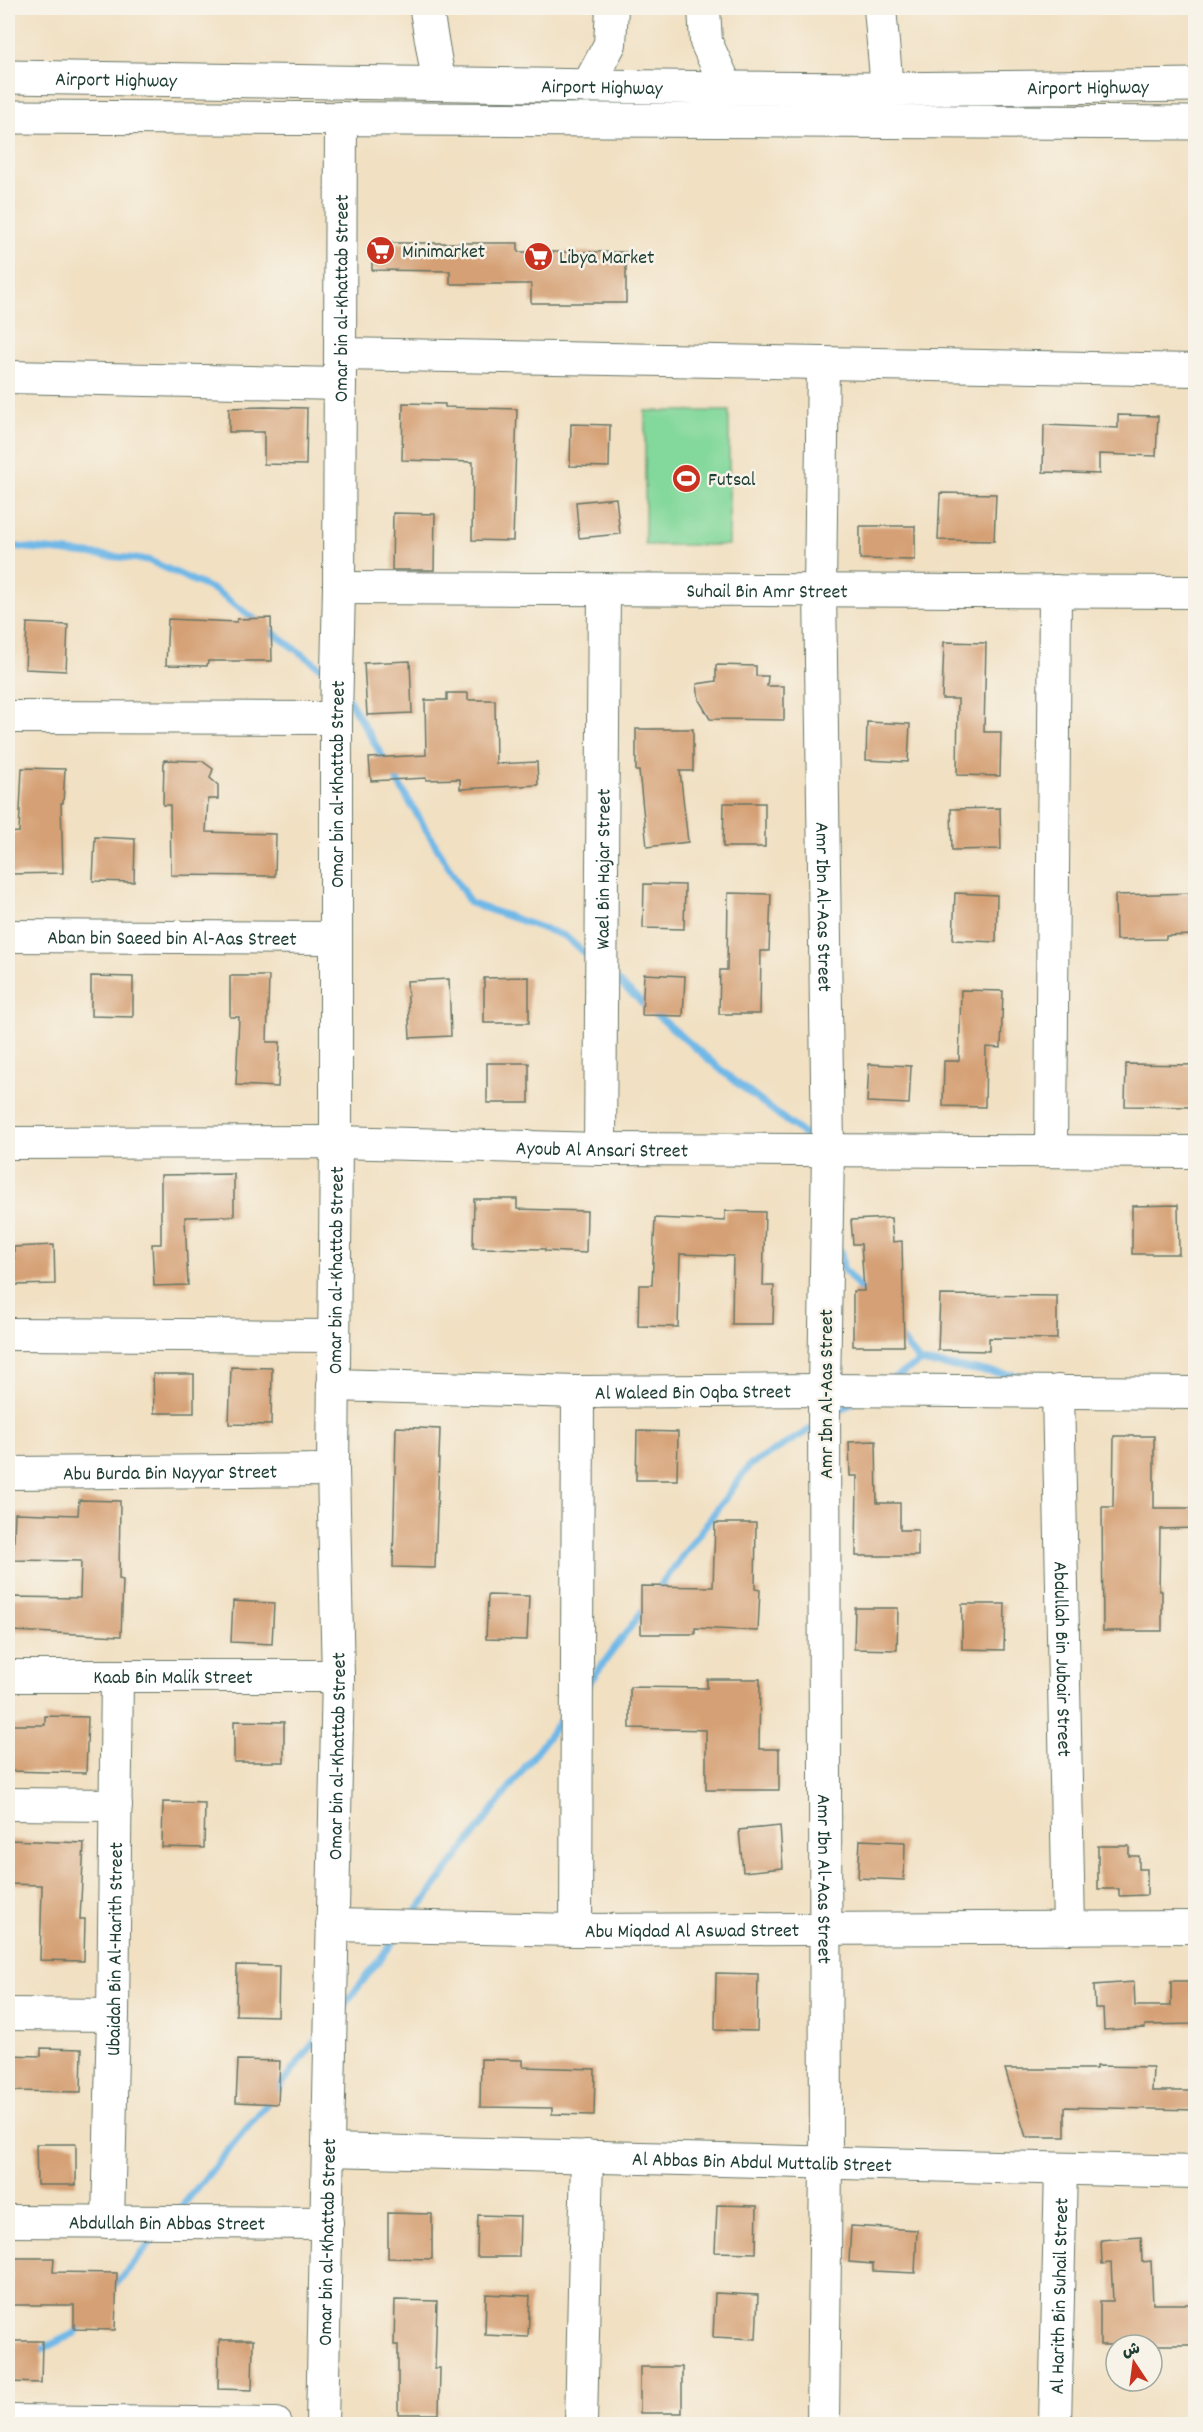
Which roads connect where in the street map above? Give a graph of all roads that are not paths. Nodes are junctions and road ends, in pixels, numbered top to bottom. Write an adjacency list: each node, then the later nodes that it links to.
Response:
1 (426, 8): 7 (main road)
2 (612, 8): 9 (street)
3 (704, 8): 10 (street)
4 (880, 8): 11 (street)
5 (8, 77): 6 (main road, Airport Highway)
6 (386, 81): 7 (main road, Airport Highway); 14 (main road)
7 (439, 83): 9 (main road, Airport Highway)
8 (1196, 85): 11 (main road, Airport Highway)
9 (587, 87): 10 (main road, Airport Highway)
10 (727, 88): 11 (main road, Airport Highway)
11 (887, 89)
12 (8, 117): 13 (main road, Airport Highway)
13 (341, 118): 14 (main road, Airport Highway); 17 (street, Omar bin al-Khattab Street)
14 (386, 118): 15 (main road, Airport Highway)
15 (1196, 123)
16 (823, 363): 17 (street); 18 (street); 22 (street, Amr Ibn Al-Aas Street)
17 (340, 369): 19 (street); 20 (street, Omar bin al-Khattab Street)
18 (1196, 370)
19 (8, 377)
20 (339, 588): 21 (street, Suhail Bin Amr Street); 26 (street, Omar bin al-Khattab Street)
21 (604, 589): 22 (street, Suhail Bin Amr Street); 31 (street, Wael Bin Hajar Street)
22 (820, 590): 23 (street, Suhail Bin Amr Street); 32 (street, Amr Ibn Al-Aas Street)
23 (1055, 591): 24 (street, Suhail Bin Amr Street); 33 (street)
24 (1196, 592)
25 (8, 717): 26 (street)
26 (336, 718): 28 (street, Omar bin al-Khattab Street)
27 (8, 936): 28 (street, Aban bin Saeed bin Al-Aas Street)
28 (335, 938): 30 (street, Omar bin al-Khattab Street)
29 (8, 1143): 30 (street, Ayoub Al Ansari Street)
30 (336, 1143): 31 (street, Ayoub Al Ansari Street); 36 (street, Omar bin al-Khattab Street)
31 (600, 1149): 32 (street, Ayoub Al Ansari Street)
32 (828, 1150): 33 (street, Ayoub Al Ansari Street); 38 (street, Amr Ibn Al-Aas Street)
33 (1051, 1151): 34 (street, Ayoub Al Ansari Street)
34 (1196, 1152)
35 (8, 1335): 36 (street)
36 (334, 1336): 37 (street, Omar bin al-Khattab Street)
37 (333, 1385): 40 (street, Al Waleed Bin Oqba Street); 42 (street, Omar bin al-Khattab Street)
38 (824, 1390): 39 (street, Al Waleed Bin Oqba Street); 40 (street, Al Waleed Bin Oqba Street); 53 (street, Amr Ibn Al-Aas Street)
39 (1058, 1391): 41 (street, Al Waleed Bin Oqba Street); 51 (street, Abdullah Bin Jubair Street)
40 (578, 1392): 52 (street)
41 (1196, 1393)
42 (333, 1470): 43 (street, Abu Burda Bin Nayyar Street); 46 (street, Omar bin al-Khattab Street)
43 (8, 1473)
44 (8, 1676): 45 (street, Kaab Bin Malik Street)
45 (117, 1676): 46 (street, Kaab Bin Malik Street); 48 (street, Ubaidah Bin Al-Harith Street)
46 (338, 1676): 49 (street, Omar bin al-Khattab Street)
47 (8, 1804): 48 (street)
48 (116, 1804): 55 (street, Ubaidah Bin Al-Harith Street)
49 (332, 1925): 52 (street, Abu Miqdad Al Aswad Street); 56 (street, Omar bin al-Khattab Street)
50 (1196, 1927): 51 (street, Abu Miqdad Al Aswad Street)
51 (1069, 1928): 53 (street, Abu Miqdad Al Aswad Street)
52 (576, 1930): 53 (street, Abu Miqdad Al Aswad Street)
53 (825, 1930): 58 (street, Amr Ibn Al-Aas Street)
54 (8, 2014): 55 (street)
55 (114, 2015): 62 (street, Ubaidah Bin Al-Harith Street)
56 (328, 2150): 57 (street, Al Abbas Bin Abdul Muttalib Street); 63 (street, Omar bin al-Khattab Street)
57 (586, 2156): 58 (street, Al Abbas Bin Abdul Muttalib Street); 67 (street)
58 (826, 2162): 59 (street, Al Abbas Bin Abdul Muttalib Street); 68 (street, Amr Ibn Al-Aas Street)
59 (1061, 2169): 60 (street, Al Abbas Bin Abdul Muttalib Street); 69 (street, Al Harith Bin Suhail Street)
60 (1196, 2172)
61 (8, 2221): 62 (street, Abdullah Bin Abbas Street)
62 (108, 2222): 63 (street, Abdullah Bin Abbas Street)
63 (327, 2223): 66 (street, Omar bin al-Khattab Street)
64 (23, 2422): 65 (street)
65 (276, 2424)
66 (322, 2424)
67 (581, 2424)
68 (823, 2424)
69 (1055, 2424)

